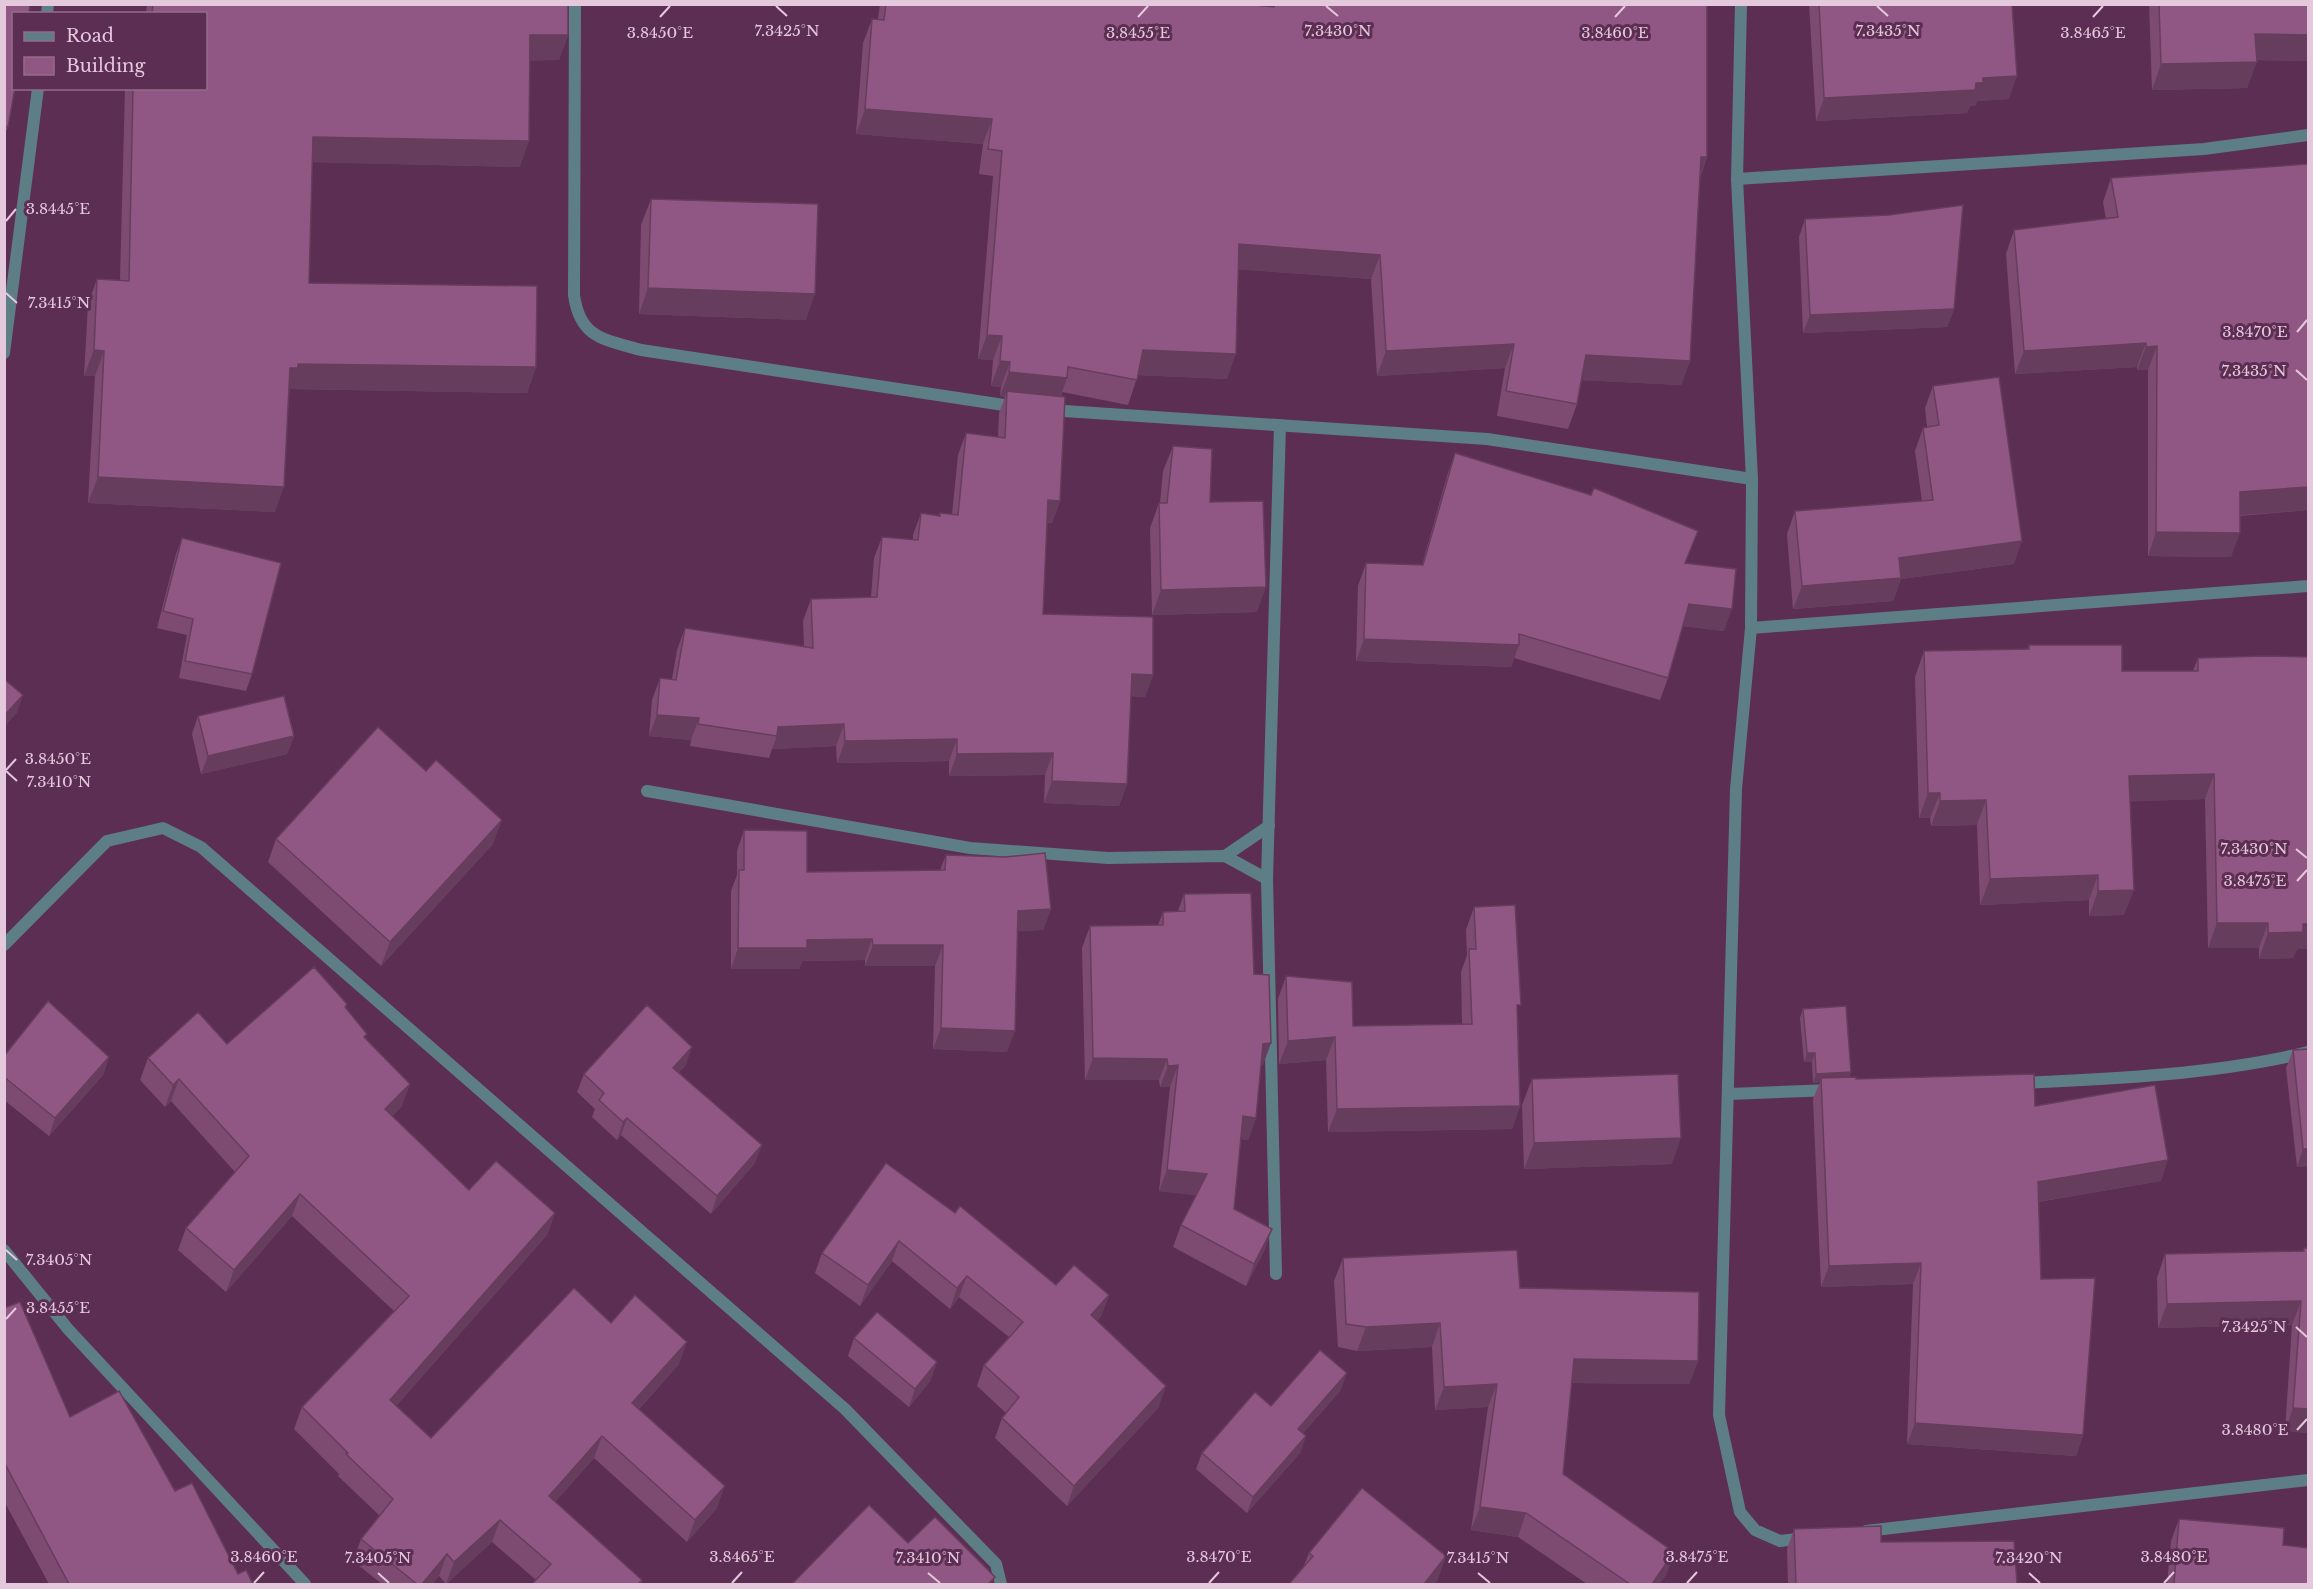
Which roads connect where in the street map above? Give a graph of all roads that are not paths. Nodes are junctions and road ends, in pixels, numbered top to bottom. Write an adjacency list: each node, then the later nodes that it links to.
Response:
1 (575, 4): 7 (street)
2 (1741, 4): 5 (street)
3 (38, 90): 6 (street)
4 (2308, 135): 5 (street)
5 (1737, 179): 8 (street)
6 (4, 353)
7 (1280, 425): 8 (street); 12 (street)
8 (1752, 479): 10 (street)
9 (2308, 586): 10 (street)
10 (1751, 628): 19 (street)
11 (647, 791): 13 (street)
12 (1269, 826): 13 (street); 14 (street)
13 (1226, 856): 14 (street)
14 (1268, 879): 21 (street)
15 (4, 945): 26 (street)
16 (2308, 1052): 17 (street)
17 (2007, 1083)
18 (1845, 1090): 19 (street)
19 (1729, 1094): 24 (street)
20 (4, 1250): 25 (street)
21 (1276, 1274)
22 (2308, 1480): 23 (street)
23 (1850, 1533)
24 (1815, 1537)
25 (305, 1584)
26 (1001, 1584)

